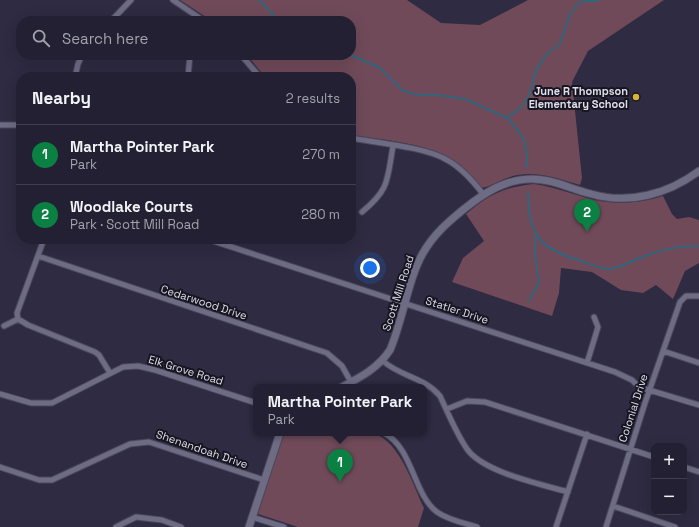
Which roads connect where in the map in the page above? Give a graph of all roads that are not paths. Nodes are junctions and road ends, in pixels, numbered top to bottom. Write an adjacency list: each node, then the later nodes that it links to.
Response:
1 (131, 0): 3 (street)
2 (173, 0): 4 (street)
3 (116, 16)
4 (197, 16)
5 (80, 60): 8 (street)
6 (190, 60): 9 (street)
7 (245, 60): 10 (street)
8 (76, 72)
9 (188, 72)
10 (255, 72)
11 (0, 125): 12 (street)
12 (16, 125)
13 (356, 139): 14 (street)
14 (393, 146): 16 (street); 17 (street)
15 (699, 171): 16 (street, Scott Mill Road)
16 (482, 194): 22 (street, Scott Mill Road)
17 (362, 212)
18 (42, 244): 20 (street)
19 (223, 244): 22 (street, Statler Drive)
20 (38, 256): 24 (street); 31 (street, Cedarwood Drive)
21 (699, 296): 26 (street, Colonial Drive)
22 (406, 303): 27 (street, Scott Mill Road); 28 (street, Statler Drive)
23 (594, 317): 28 (street)
24 (18, 319): 25 (street); 30 (street)
25 (4, 326)
26 (663, 351): 29 (street); 33 (street, Colonial Drive)
27 (383, 361): 31 (street); 37 (street)
28 (587, 363): 33 (street, Statler Drive)
29 (699, 363)
30 (110, 373): 34 (street, Elk Grove Road); 35 (street, Elk Grove Road)
31 (351, 382): 32 (street)
32 (347, 384)
33 (650, 390): 36 (street, Statler Drive); 41 (street, Colonial Drive)
34 (0, 394)
35 (253, 401)
36 (699, 405)
37 (447, 409): 38 (street); 47 (street)
38 (587, 434): 41 (street); 47 (street)
39 (279, 436): 46 (street)
40 (387, 436): 54 (street)
41 (630, 449): 42 (street); 48 (street, Colonial Drive)
42 (651, 456)
43 (0, 467): 46 (street, Shenandoah Drive)
44 (687, 468): 45 (street)
45 (699, 472)
46 (264, 480): 49 (street)
47 (568, 492): 55 (street)
48 (613, 506): 56 (street, Colonial Drive); 57 (street)
49 (252, 517): 52 (street); 53 (street)
50 (116, 527): 51 (street)
51 (181, 527)
52 (248, 527)
53 (284, 527)
54 (477, 527)
55 (556, 527)
56 (606, 527)
57 (676, 527)

